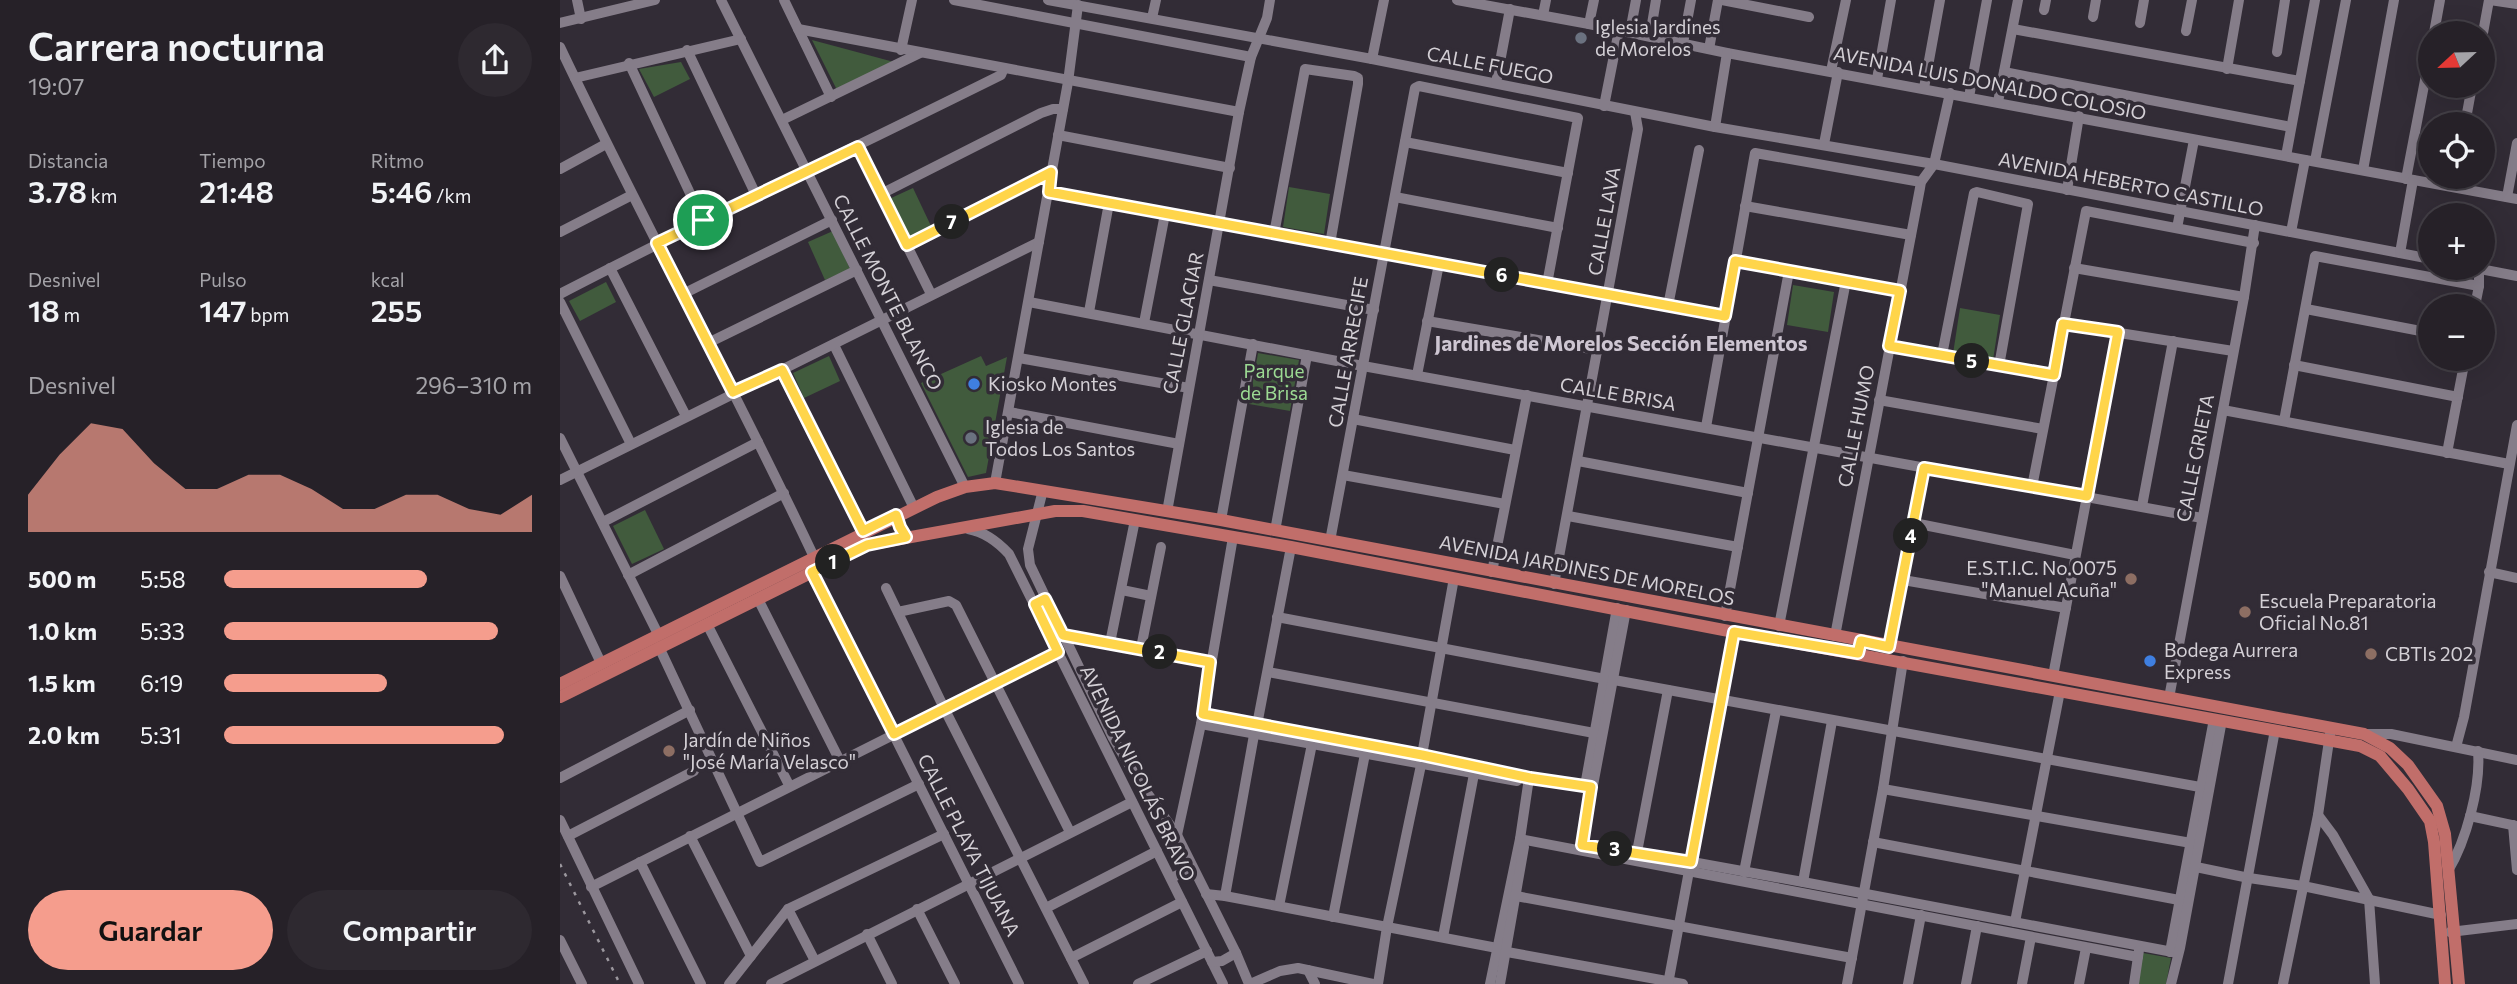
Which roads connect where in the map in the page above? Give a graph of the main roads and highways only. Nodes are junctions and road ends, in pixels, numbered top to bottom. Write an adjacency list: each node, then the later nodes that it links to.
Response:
1 (896, 515): 2 (main road); 3 (main road, AVENIDA JARDINES DE MORELOS); 6 (main road, AVENIDA JARDINES DE MORELOS)
2 (906, 537): 3 (main road, AVENIDA JARDINES DE MORELOS); 6 (main road, AVENIDA JARDINES DE MORELOS)
3 (1437, 568): 4 (main road, AVENIDA JARDINES DE MORELOS); 5 (main road, AVENIDA JARDINES DE MORELOS)
4 (1756, 622): 5 (main road); 7 (main road, AVENIDA JARDINES DE MORELOS)
5 (1754, 635): 7 (main road, AVENIDA JARDINES DE MORELOS)
6 (659, 641): 8 (main road, AVENIDA JARDINES DE MORELOS)
7 (1860, 647): 10 (main road, AVENIDA JARDINES DE MORELOS); 10 (main road, AVENIDA JARDINES DE MORELOS)
8 (632, 654): 9 (main road, AVENIDA JARDINES DE MORELOS); 11 (main road, AVENIDA JARDINES DE MORELOS)
9 (560, 684)
10 (2114, 694): 12 (main road, AVENIDA JARDINES DE MORELOS); 12 (main road, AVENIDA JARDINES DE MORELOS)
11 (560, 697)
12 (2448, 932): 13 (main road, AVENIDA JARDINES DE MORELOS); 14 (main road, AVENIDA JARDINES DE MORELOS)
13 (2445, 984)
14 (2459, 984)

